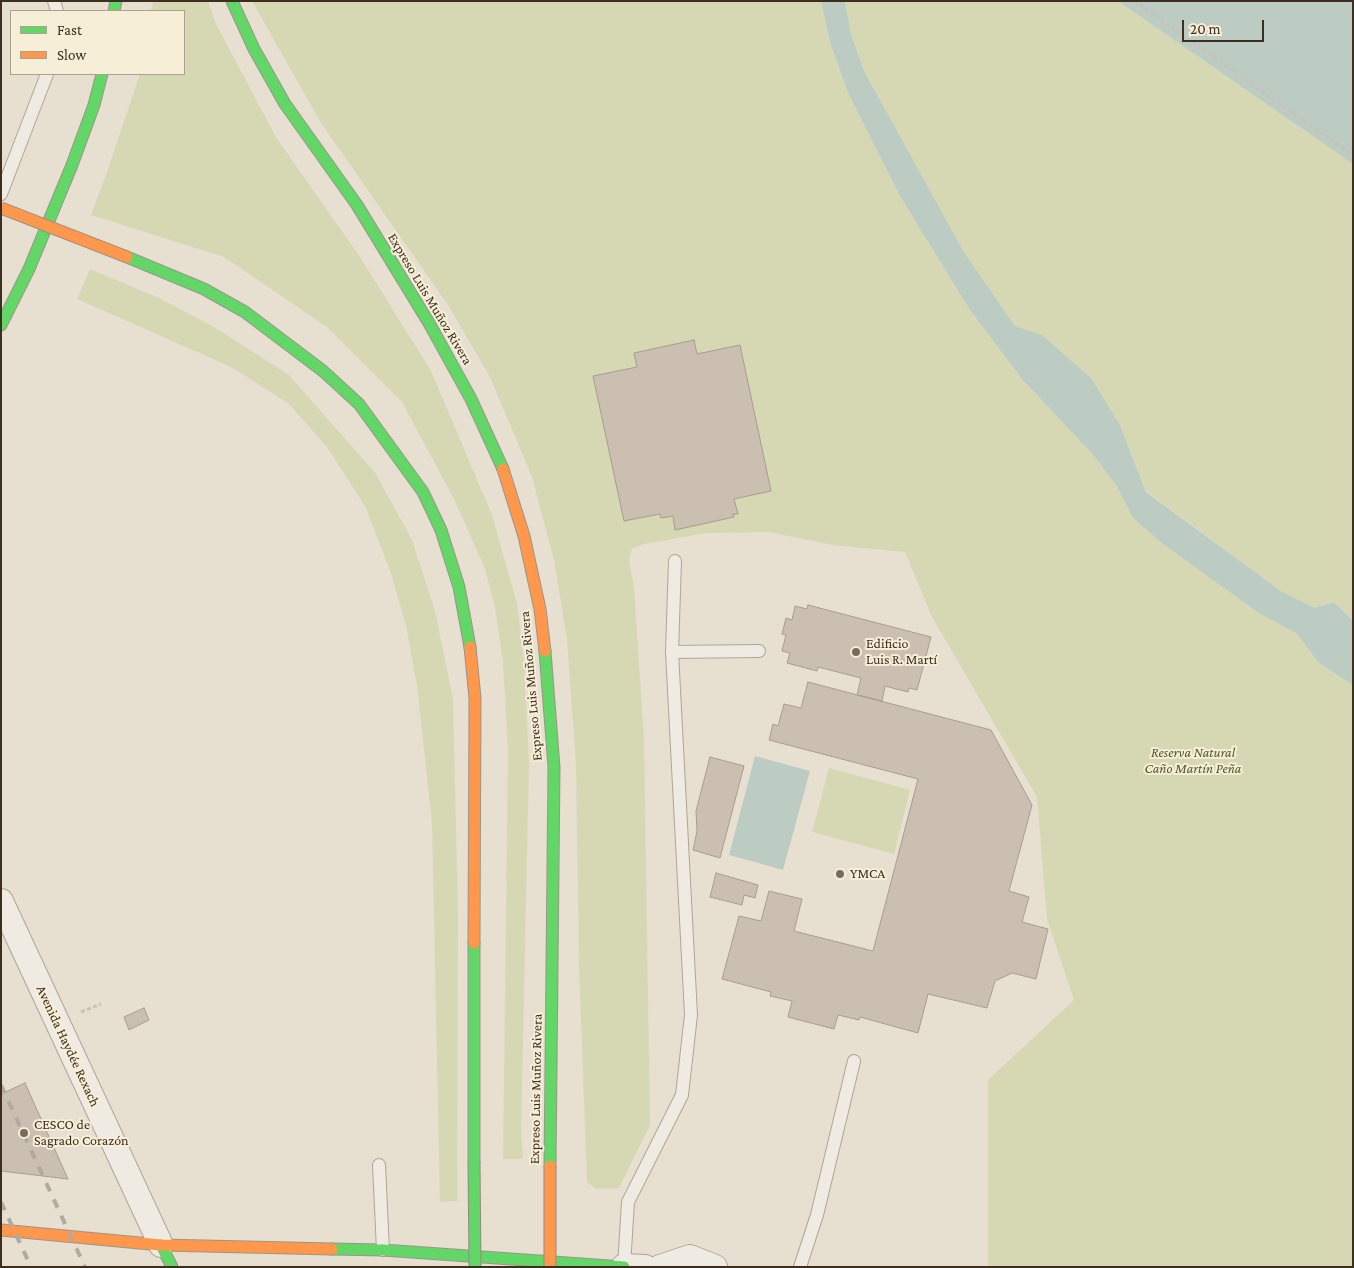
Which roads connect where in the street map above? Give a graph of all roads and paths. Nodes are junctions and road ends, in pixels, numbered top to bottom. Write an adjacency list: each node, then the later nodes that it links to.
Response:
1 (232, 1): 21 (main road, Expreso Luis Muñoz Rivera, bridge)
2 (1134, 1): 5 (path)
3 (47, 75): 6 (lane)
4 (102, 75): 8 (main road)
5 (1353, 155)
6 (1, 194)
7 (1, 208): 20 (main road, bridge)
8 (1, 325)
9 (675, 561): 11 (lane)
10 (759, 651): 11 (lane)
11 (672, 652): 18 (lane)
12 (1, 901): 16 (street, Avenida Haydée Rexach)
13 (854, 1061): 24 (lane)
14 (380, 1165): 17 (lane)
15 (1, 1230): 16 (main road)
16 (161, 1245): 17 (main road); 19 (main road)
17 (383, 1250): 18 (main road)
18 (631, 1266)
19 (172, 1267)
20 (475, 1267)
21 (550, 1267)
22 (660, 1267): 23 (street)
23 (715, 1267)
24 (800, 1267)

